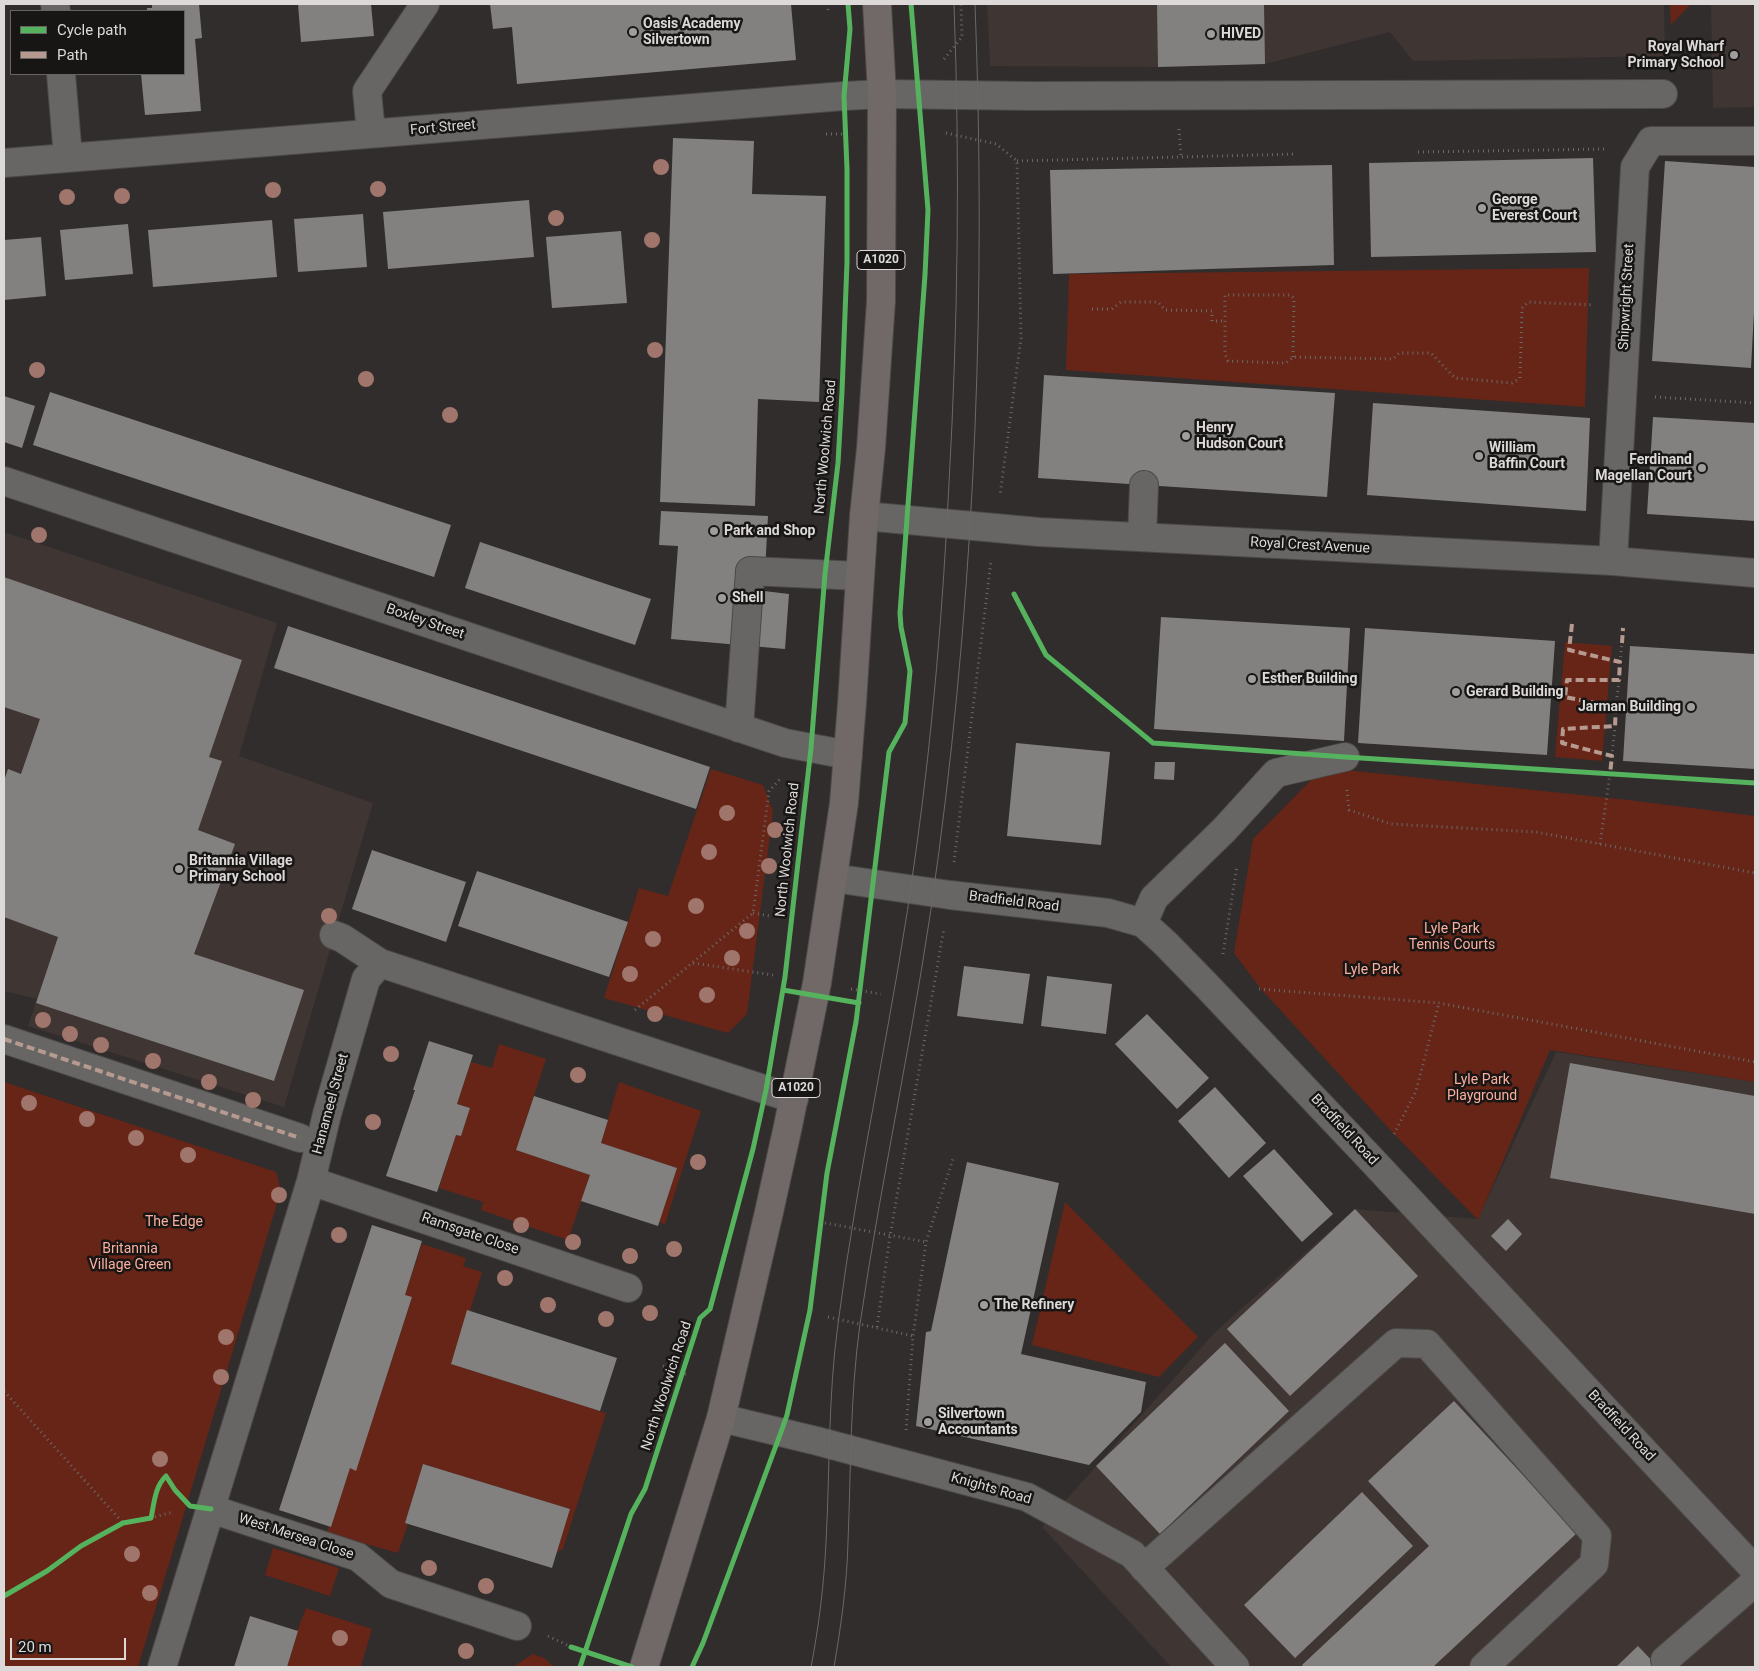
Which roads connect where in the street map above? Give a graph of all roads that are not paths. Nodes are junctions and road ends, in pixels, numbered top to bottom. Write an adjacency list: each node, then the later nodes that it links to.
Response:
1 (425, 4): 6 (street)
2 (877, 4): 4 (main road, A1020)
3 (61, 75): 8 (street)
4 (882, 94): 5 (street, Fort Street); 6 (street, Fort Street); 12 (main road, A1020)
5 (1664, 94)
6 (371, 133): 8 (street, Fort Street)
7 (1755, 140): 14 (street, Shipwright Street)
8 (68, 157): 9 (street, Fort Street)
9 (4, 163)
10 (4, 481): 17 (street, Boxley Street)
11 (1144, 485): 13 (street)
12 (864, 516): 13 (street, Royal Crest Avenue); 16 (main road, A1020)
13 (1142, 538): 14 (street, Royal Crest Avenue)
14 (1613, 561): 15 (street, Royal Crest Avenue)
15 (1755, 573)
16 (860, 576): 17 (street); 18 (main road, A1020)
17 (739, 728): 18 (street, Boxley Street)
18 (848, 755): 20 (main road, A1020)
19 (1345, 757): 21 (street)
20 (834, 878): 21 (street, Bradfield Road); 25 (main road, A1020)
21 (1144, 923): 32 (street, Bradfield Road)
22 (334, 935): 23 (street)
23 (380, 963): 25 (street); 27 (street, Hanameel Street)
24 (4, 1039): 26 (street)
25 (794, 1099): 29 (main road, A1020)
26 (300, 1138)
27 (311, 1180): 28 (street, Ramsgate Close); 30 (street, Hanameel Street)
28 (628, 1288)
29 (720, 1418): 31 (street, Knights Road); 37 (main road, A1020)
30 (211, 1509): 34 (street, West Mersea Close); 36 (street, Hanameel Street)
31 (1144, 1568): 38 (street, Knights Road); 39 (street)
32 (1755, 1570)
33 (1755, 1582): 35 (street)
34 (517, 1626)
35 (1665, 1660)
36 (162, 1667)
37 (644, 1667)
38 (1235, 1667)
39 (1484, 1667)

